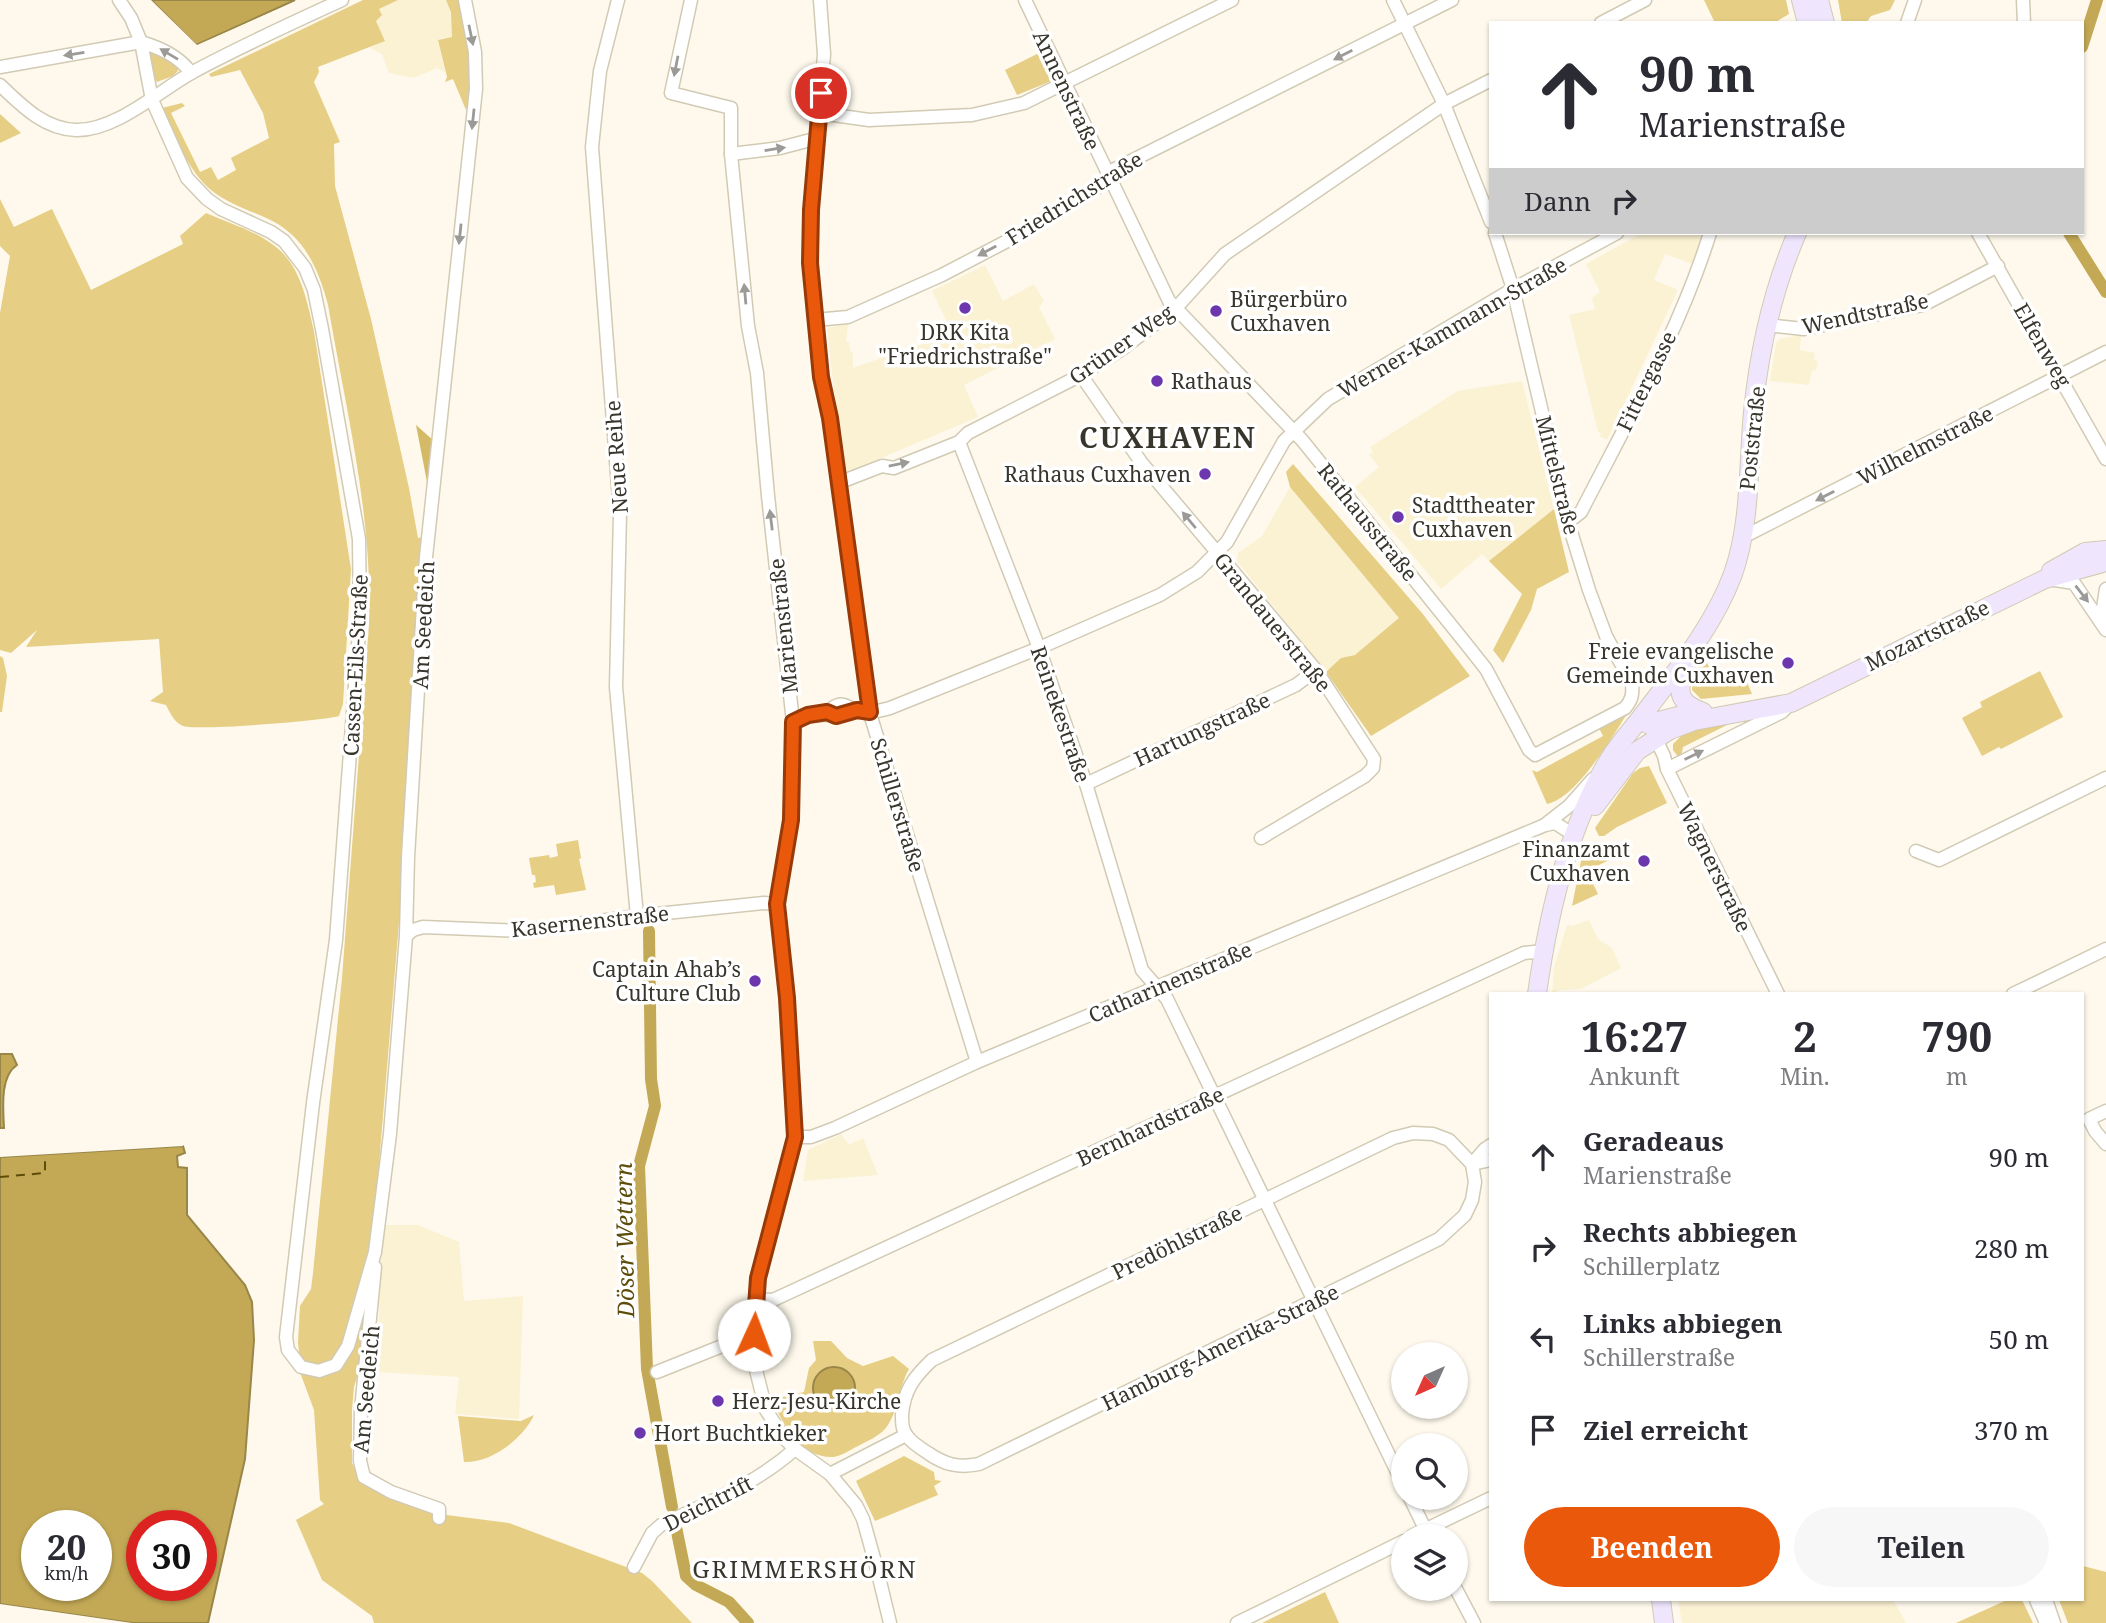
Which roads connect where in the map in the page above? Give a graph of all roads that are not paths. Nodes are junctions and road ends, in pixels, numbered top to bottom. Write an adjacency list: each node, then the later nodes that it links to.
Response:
1 (119, 0): 22 (street, Cassen-Eils-Straße)
2 (342, 0): 24 (street)
3 (465, 0): 80 (street, Am Seedeich, one-way to 80)
4 (618, 0): 79 (street, Neue Reihe)
5 (691, 0): 32 (street, Marienstraße, one-way to 32)
6 (820, 0): 30 (street, Schillerstraße)
7 (1025, 0): 27 (street, Annenstraße)
8 (1393, 0): 21 (street)
9 (1452, 0): 21 (street, Friedrichstraße)
10 (1645, 0): 16 (street)
11 (1801, 0): 17 (street)
12 (1819, 0): 18 (street)
13 (1915, 0): 19 (street)
14 (2023, 0): 20 (street)
15 (1226, 1): 27 (street)
16 (1605, 21)
17 (1806, 21)
18 (1824, 21)
19 (1908, 21)
20 (2024, 21)
21 (1404, 24): 29 (street); 33 (street, Friedrichstraße, one-way to 33)
22 (141, 42): 23 (street, one-way to 23); 24 (street, one-way to 22); 28 (street, Cassen-Eils-Straße)
23 (0, 67)
24 (191, 73): 28 (street)
25 (1489, 80): 29 (street, Grüner Weg)
26 (0, 85): 28 (street)
27 (1064, 85): 30 (street); 33 (street, Annenstraße)
28 (152, 100): 99 (street, Cassen-Eils-Straße)
29 (1444, 103): 34 (street); 42 (street, Grüner Weg)
30 (820, 113): 31 (street, Schillerstraße)
31 (818, 138): 32 (street, one-way to 31); 43 (street, Schillerstraße)
32 (730, 154): 68 (street, Marienstraße, one-way to 32)
33 (1110, 180): 42 (street, Annenstraße); 43 (street, Friedrichstraße, one-way to 43)
34 (1489, 217)
35 (1496, 235): 41 (street, Mittelstraße)
36 (1614, 235): 41 (street, Werner-Kammann-Straße)
37 (1709, 235): 52 (street, Fittergasse)
38 (1796, 235): 44 (street, Poststraße)
39 (1979, 235): 40 (street, Elfenweg)
40 (1998, 266): 44 (street, Wendtstraße); 47 (street, Elfenweg)
41 (1513, 289): 48 (street, Werner-Kammann-Straße); 52 (street, Mittelstraße)
42 (1176, 308): 46 (street, Grüner Weg); 48 (street, Rathausstraße)
43 (815, 320): 51 (street, Schillerstraße)
44 (1767, 325): 53 (street, Poststraße)
45 (2106, 352): 47 (street, Wilhelmstraße)
46 (1081, 375): 49 (street, Grüner Weg); 55 (street, Grandauerstraße, one-way to 46)
47 (2061, 376): 50 (street, Elfenweg); 53 (street, Wilhelmstraße, one-way to 53)
48 (1293, 430): 55 (street, Werner-Kammann-Straße); 69 (street, Rathausstraße)
49 (959, 442): 51 (street, Grüner Weg, one-way to 49); 61 (street, Reinekestraße)
50 (2106, 459)
51 (838, 483): 66 (street, Schillerstraße)
52 (1568, 522): 69 (street, Mittelstraße)
53 (1743, 537): 60 (street, Poststraße)
54 (2106, 550): 57 (street, Mozartstraße)
55 (1217, 553): 61 (street, Werner-Kammann-Straße); 63 (street, Grandauerstraße)
56 (2106, 562): 57 (street, Mozartstraße)
57 (2045, 579): 59 (street, one-way to 59); 64 (street, Mozartstraße)
58 (2106, 589): 59 (street)
59 (2106, 628)
60 (1698, 638): 62 (street, Poststraße); 69 (street, Poststraße)
61 (1039, 648): 66 (street, Werner-Kammann-Straße); 73 (street, Reinekestraße)
62 (1686, 668): 67 (street); 69 (street, Poststraße)
63 (1316, 670): 73 (street, Hartungstraße); 76 (street, Grandauerstraße)
64 (1810, 693): 65 (street, Mozartstraße); 67 (street, Mozartstraße)
65 (1791, 703): 69 (street, Mozartstraße); 71 (street, Mozartstraße, one-way to 65)
66 (864, 711): 68 (street, Werner-Kammann-Straße); 87 (street, Schillerstraße)
67 (1703, 712): 69 (street, Mozartstraße)
68 (793, 722): 78 (street, Marienstraße)
69 (1643, 727): 70 (street, Poststraße); 71 (street, Wagnerstraße); 75 (street, Poststraße)
70 (1608, 761): 74 (street, Catharinenstraße); 75 (street, Poststraße)
71 (1667, 769): 85 (street, Wagnerstraße)
72 (2106, 778): 77 (street)
73 (1086, 785): 83 (street, Reinekestraße)
74 (1545, 825): 75 (street); 83 (street, Catharinenstraße)
75 (1576, 831): 82 (street, Poststraße)
76 (1261, 838)
77 (1916, 851)
78 (777, 904): 79 (street, Kasernenstraße); 90 (street, Marienstraße)
79 (637, 916): 80 (street, Kasernenstraße)
80 (406, 936): 96 (street, Am Seedeich)
81 (2106, 949): 86 (street)
82 (1544, 951): 84 (street, Poststraße); 88 (street, Bernhardstraße)
83 (1156, 988): 87 (street, Catharinenstraße); 88 (street, Reinekestraße)
84 (1537, 992)
85 (1777, 992)
86 (2017, 992)
87 (977, 1062): 90 (street, Catharinenstraße)
88 (1215, 1096): 95 (street, Reinekestraße); 97 (street, Bernhardstraße)
89 (2106, 1111): 91 (street)
90 (795, 1137): 97 (street, Marienstraße)
91 (2106, 1144)
92 (1489, 1146): 94 (street)
93 (1489, 1160): 94 (street)
94 (1472, 1164): 95 (street, Predöhlstraße); 98 (street, Hamburg-Amerika-Straße)
95 (1266, 1199): 98 (street, Reinekestraße); 102 (street, Predöhlstraße)
96 (375, 1252): 99 (street, Am Seedeich); 107 (street, Am Seedeich)
97 (755, 1299): 100 (street, Marienstraße)
98 (1314, 1301): 102 (street, Hamburg-Amerika-Straße); 104 (street, Reinekestraße)
99 (289, 1302)
100 (754, 1335): 101 (street); 103 (street, Marienstraße)
101 (657, 1372)
102 (906, 1435): 105 (street)
103 (795, 1449): 105 (street, Marienstraße); 110 (street, Deichtrift)
104 (1391, 1459)
105 (830, 1474): 115 (street, Marienstraße)
106 (1489, 1498): 108 (street)
107 (439, 1517)
108 (1443, 1524)
109 (1391, 1547): 116 (street)
110 (634, 1566)
111 (1462, 1601): 117 (street)
112 (1661, 1601): 118 (street)
113 (2036, 1601): 119 (street)
114 (2046, 1601): 120 (street)
115 (890, 1623)
116 (1237, 1623)
117 (1474, 1623)
118 (1664, 1623)
119 (2046, 1623)
120 (2054, 1623)

